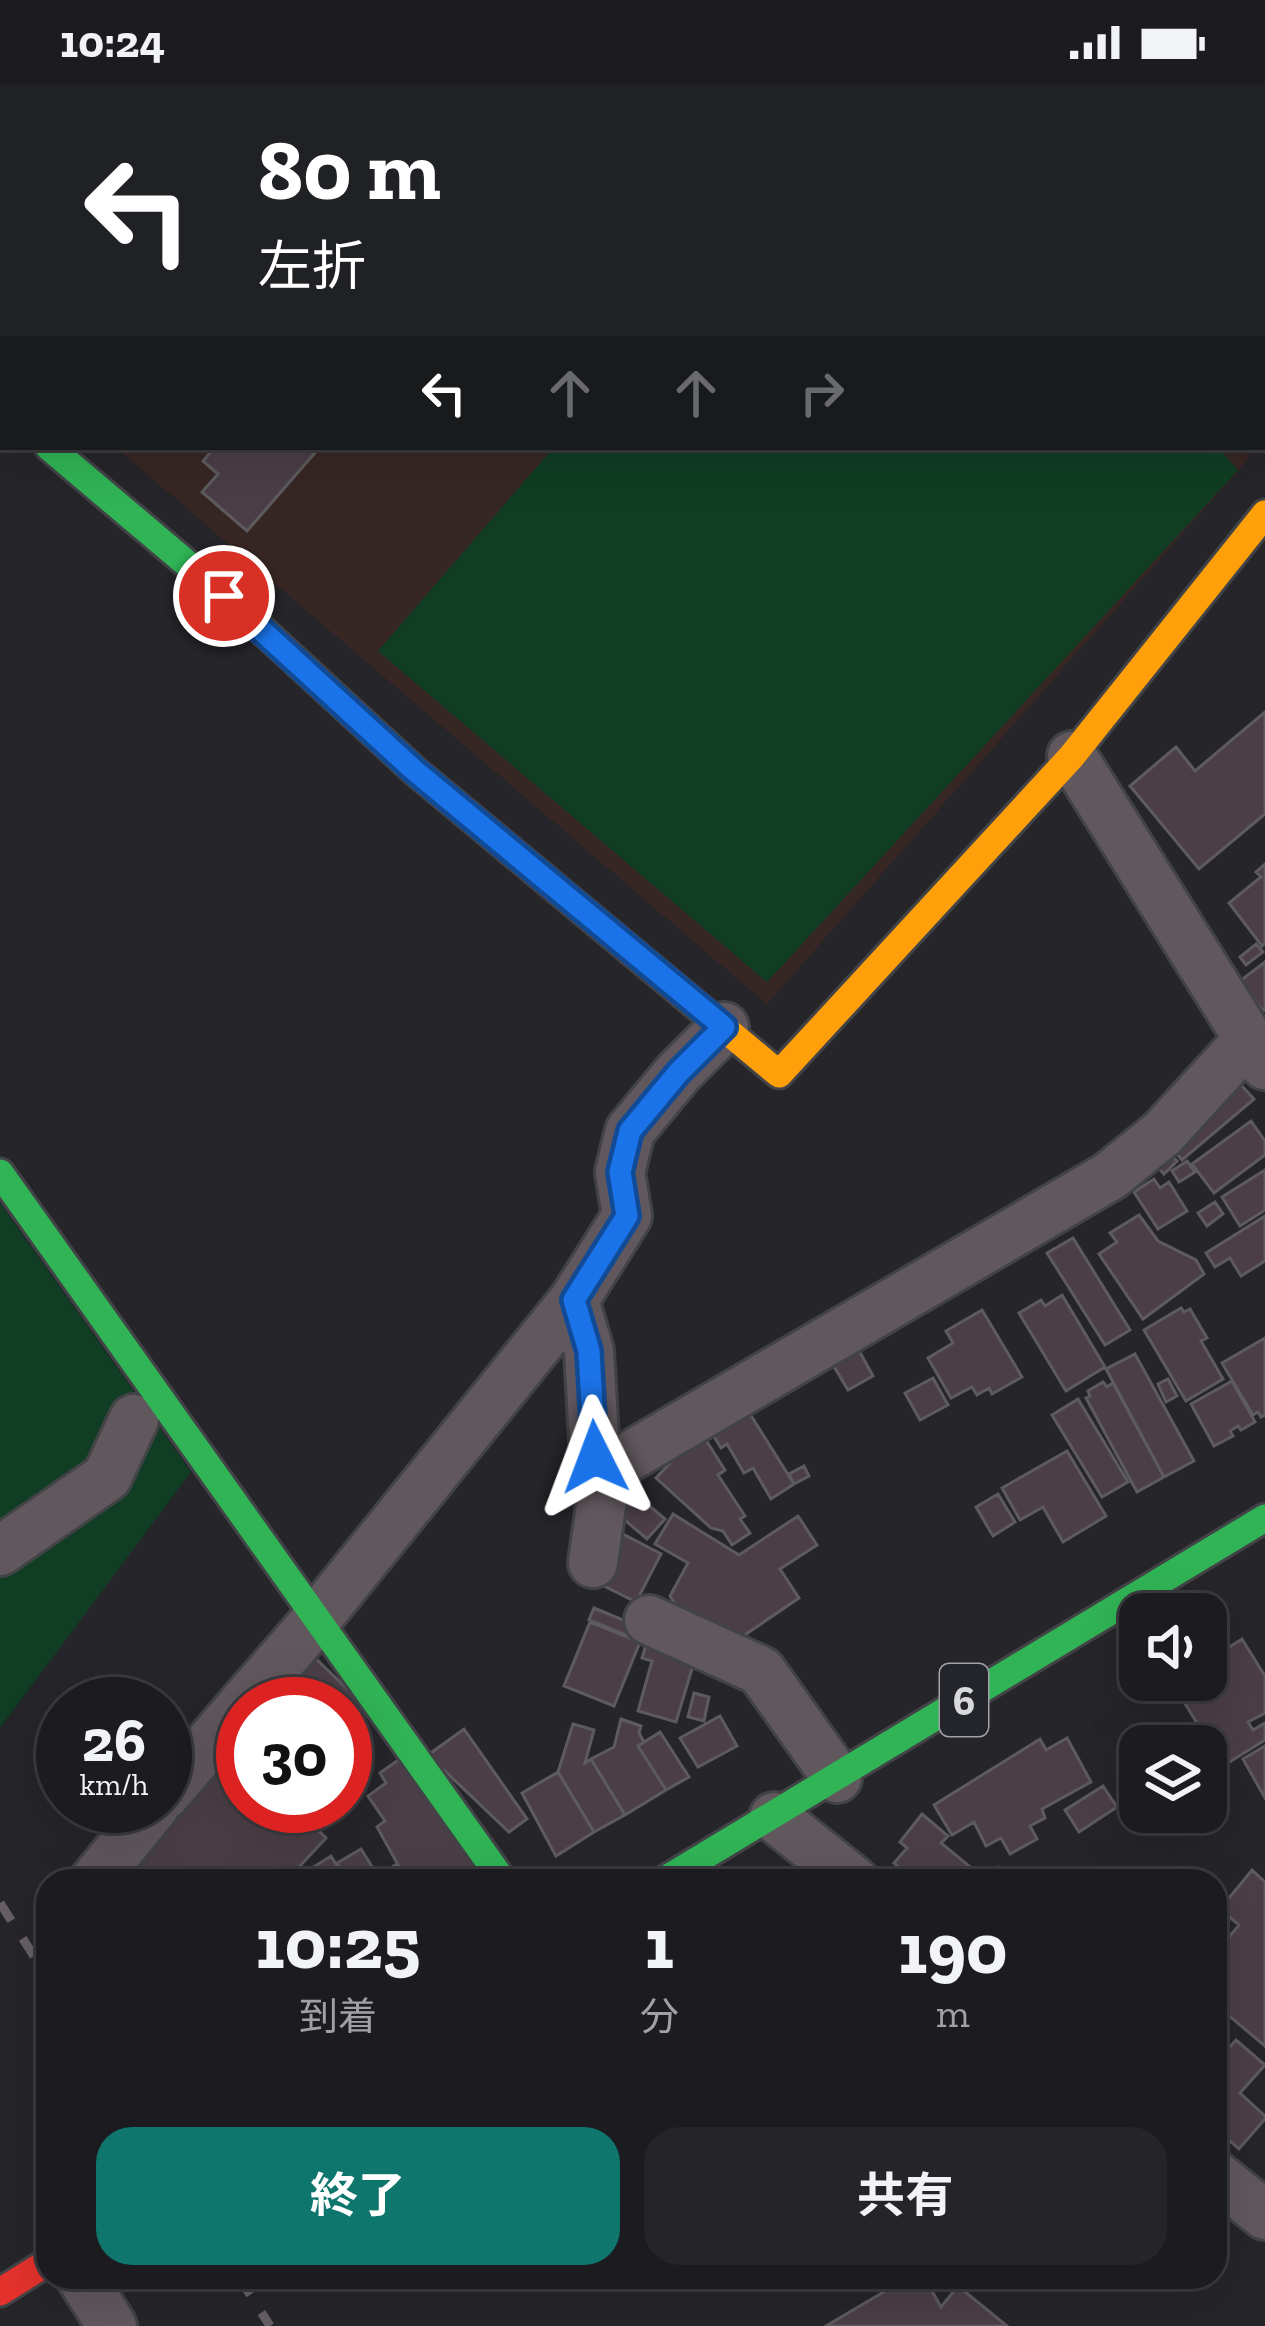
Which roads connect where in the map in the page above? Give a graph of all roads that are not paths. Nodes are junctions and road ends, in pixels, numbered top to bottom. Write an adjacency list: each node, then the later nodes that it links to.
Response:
1 (53, 450): 4 (street)
2 (1265, 514): 3 (street)
3 (1072, 756): 4 (street); 5 (street)
4 (724, 1027): 7 (street)
5 (1257, 1052): 9 (street)
6 (0, 1173): 13 (street)
7 (574, 1300): 9 (street); 13 (street)
8 (134, 1419): 11 (street)
9 (606, 1470): 12 (street)
10 (1265, 1519): 18 (street, 6)
11 (0, 1551)
12 (593, 1563)
13 (316, 1620): 15 (street); 22 (street)
14 (649, 1620): 18 (street)
15 (266, 1677)
16 (216, 1736): 17 (street)
17 (192, 1764)
18 (837, 1778): 19 (street, 6)
19 (774, 1816): 23 (street, 6); 24 (street)
20 (133, 1833): 21 (street)
21 (104, 1869)
22 (494, 1869)
23 (683, 1869)
24 (839, 1869)
25 (1227, 2185): 26 (street)
26 (1265, 2215)
27 (36, 2270): 29 (street)
28 (89, 2289): 30 (street)
29 (0, 2292)
30 (112, 2326)

